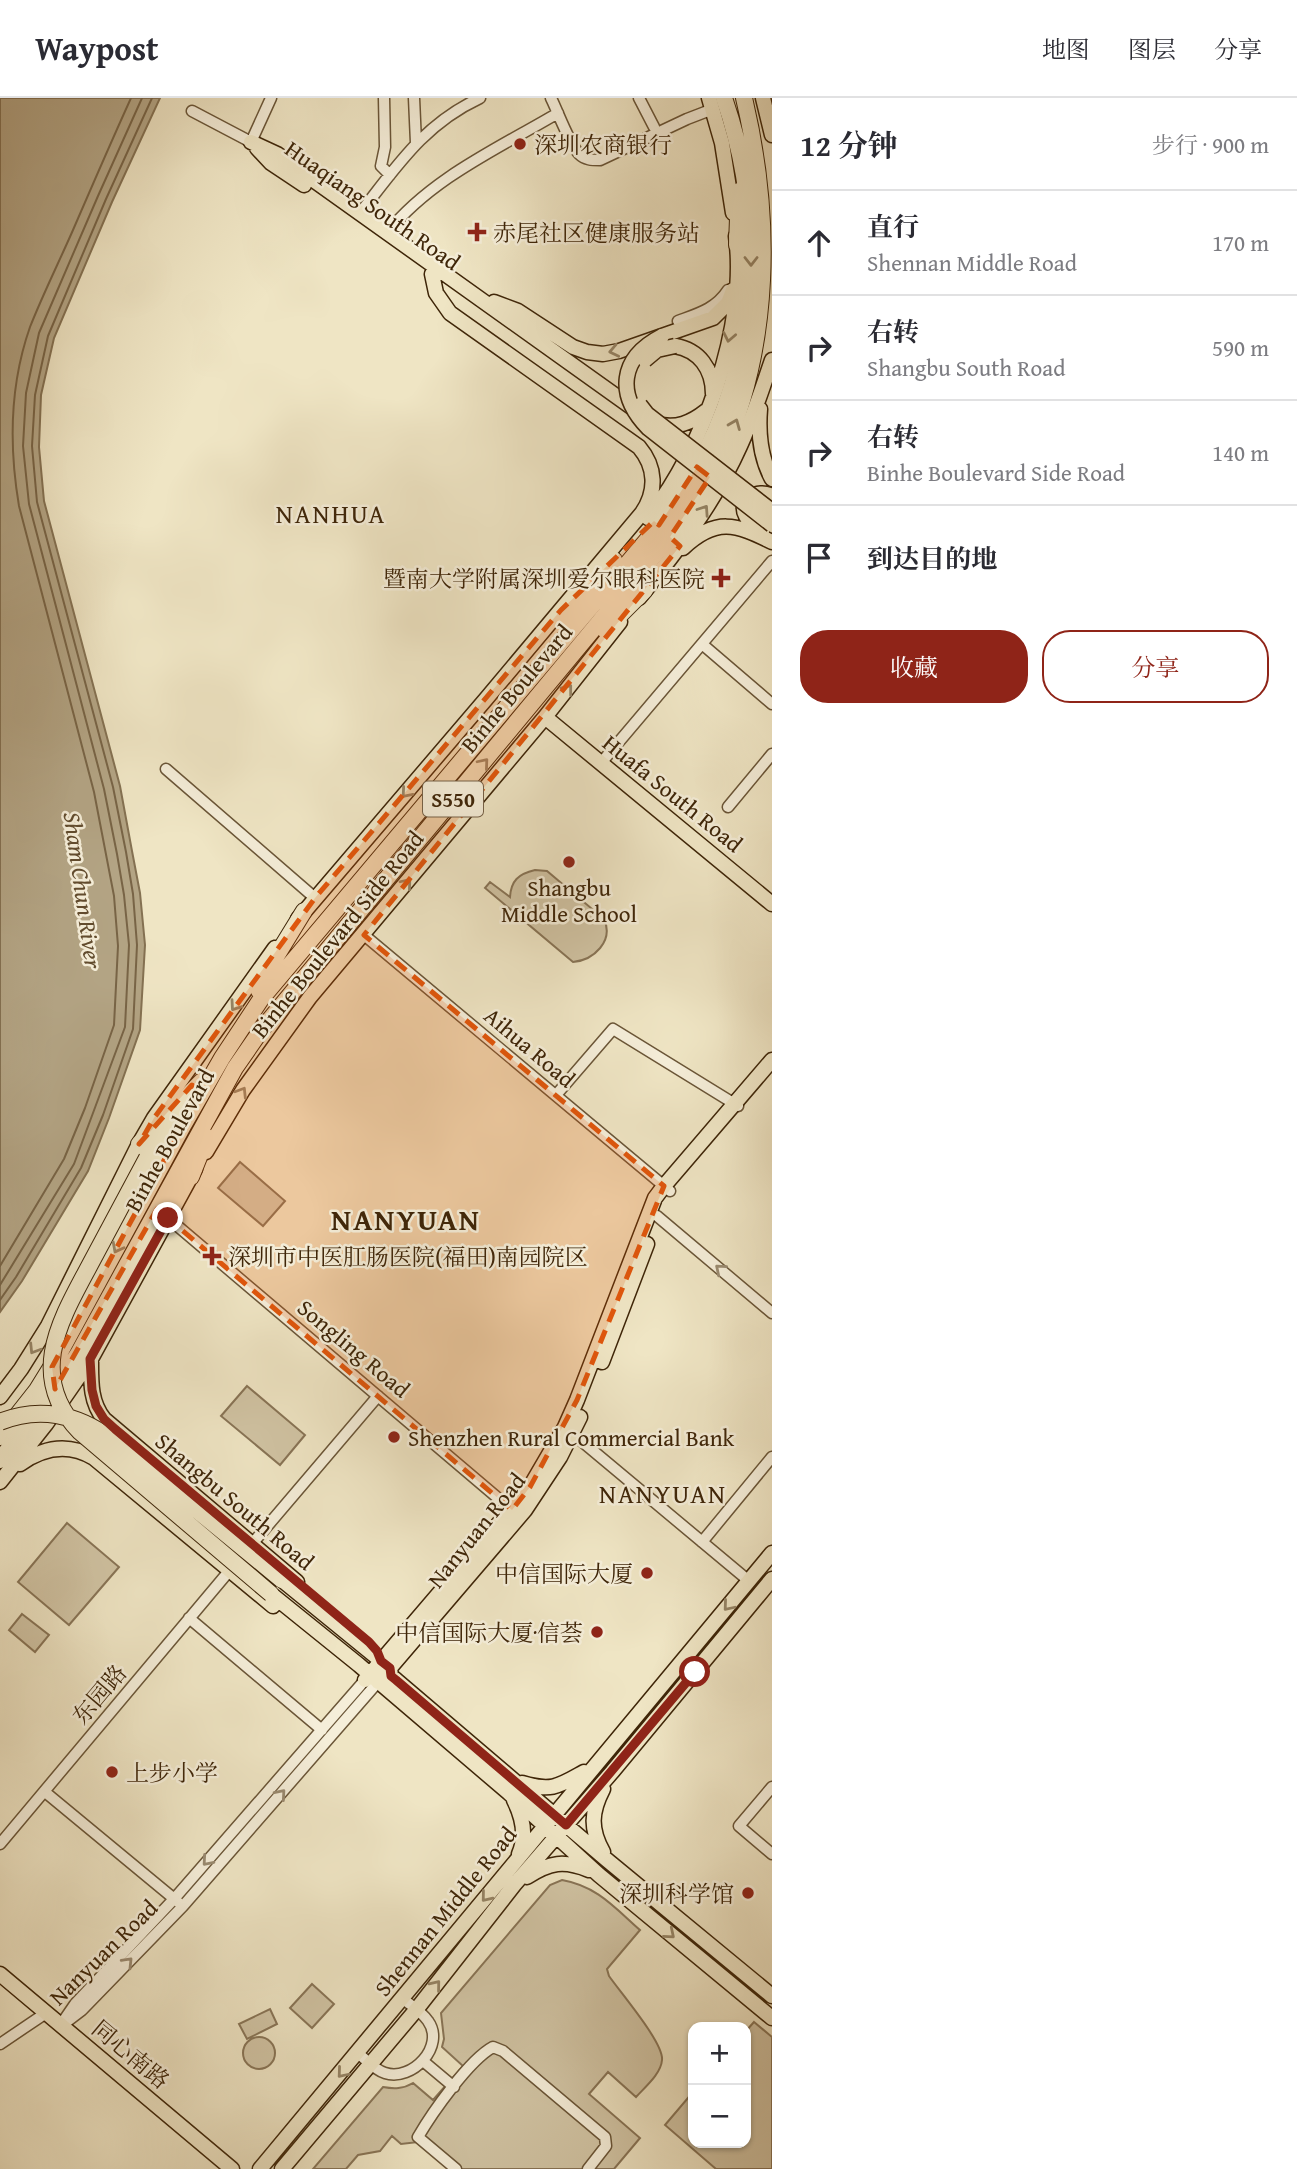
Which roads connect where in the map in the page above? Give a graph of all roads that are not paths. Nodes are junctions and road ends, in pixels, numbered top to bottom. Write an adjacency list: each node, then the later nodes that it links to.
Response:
1 (271, 98): 15 (street)
2 (384, 98): 18 (street)
3 (414, 98): 16 (street)
4 (480, 98): 16 (street)
5 (551, 98): 12 (street)
6 (639, 98): 13 (street)
7 (744, 98): 14 (highway, Binhe Boulevard / S550)
8 (755, 98): 14 (highway)
9 (763, 98): 14 (main road)
10 (715, 102): 12 (street); 17 (highway, Binhe Boulevard / S550); 20 (main road, Binhe Boulevard Side Road)
11 (192, 111): 15 (street)
12 (558, 113): 21 (street)
13 (654, 127)
14 (765, 137): 23 (highway, Binhe Boulevard / S550)
15 (251, 142): 19 (main road, Huaqiang South Road); 25 (main road, Huaqiang South Road)
16 (416, 143): 18 (street)
17 (740, 154): 22 (highway); 45 (highway, Binhe Boulevard / S550, one-way to 45)
18 (390, 175): 19 (street)
19 (360, 213): 21 (main road, Huaqiang South Road)
20 (735, 228): 22 (main road, Binhe Boulevard Side Road); 28 (street)
21 (387, 233): 27 (main road, Huaqiang South Road)
22 (737, 245): 26 (main road, Binhe Boulevard Side Road)
23 (771, 245): 24 (highway); 46 (highway, Binhe Boulevard / S550, one-way to 23)
24 (772, 250)
25 (432, 274): 32 (main road, Huaqiang South Road, bridge); 36 (main road)
26 (737, 275): 28 (main road); 31 (main road, Binhe Boulevard Side Road, one-way to 31)
27 (476, 294): 28 (main road, one-way to 27, bridge); 31 (main road, Huaqiang South Road)
28 (672, 334): 31 (main road); 32 (main road, bridge); 35 (main road, bridge)
29 (772, 360): 30 (main road, Binhe Boulevard Side Road)
30 (762, 392): 33 (main road); 41 (main road, Binhe Boulevard Side Road, one-way to 30)
31 (710, 404): 36 (main road, Binhe Boulevard Side Road)
32 (657, 435): 37 (main road, Huaqiang South Road, bridge)
33 (772, 479)
34 (772, 496): 38 (main road)
35 (772, 511)
36 (647, 512): 39 (main road, Binhe Boulevard Side Road); 43 (main road, Binhe Boulevard Side Road)
37 (772, 525)
38 (772, 541): 41 (main road)
39 (614, 560): 43 (main road, Binhe Boulevard Side Road); 45 (highway)
40 (772, 561): 44 (street)
41 (665, 566): 42 (main road, Binhe Boulevard Side Road)
42 (645, 590): 46 (highway); 48 (main road, Binhe Boulevard Side Road, one-way to 42)
43 (561, 610): 53 (main road, Binhe Boulevard Side Road, one-way to 53)
44 (702, 644): 47 (street); 50 (street)
45 (532, 678): 57 (highway, Binhe Boulevard / S550)
46 (548, 686): 59 (highway, Binhe Boulevard / S550, one-way to 46)
47 (772, 704)
48 (545, 717): 50 (main road, Huafa South Road); 56 (main road, Binhe Boulevard Side Road, one-way to 48)
49 (772, 754): 52 (street)
50 (601, 763): 54 (main road, Huafa South Road)
51 (166, 769): 53 (street)
52 (728, 807)
53 (315, 898): 55 (main road, Binhe Boulevard Side Road)
54 (772, 904)
55 (304, 911): 57 (highway); 63 (main road, Binhe Boulevard Side Road, one-way to 63)
56 (364, 935): 61 (street, Aihua Road); 64 (main road, Binhe Boulevard Side Road, one-way to 56)
57 (234, 1039): 59 (highway, Binhe Boulevard / S550)
58 (772, 1060): 62 (main road, Nanyuan Road)
59 (228, 1063): 63 (highway); 64 (highway); 75 (highway, Binhe Boulevard / S550, one-way to 75); 78 (highway, Binhe Boulevard / S550)
60 (772, 1071): 62 (main road, Nanyuan Road)
61 (556, 1095): 62 (street); 65 (street, Aihua Road)
62 (737, 1106): 65 (main road, Nanyuan Road)
63 (143, 1151): 71 (main road, Binhe Boulevard Side Road, one-way to 71); 88 (highway, bridge)
64 (191, 1177): 67 (main road, Binhe Boulevard Side Road)
65 (667, 1188): 66 (main road, Nanyuan Road); 74 (main road, Nanyuan Road)
66 (657, 1216): 68 (street, one-way to 66); 74 (main road, Nanyuan Road)
67 (168, 1218): 69 (main road, Binhe Boulevard Side Road); 70 (street, Songling Road)
68 (772, 1313)
69 (90, 1359): 73 (main road, Shangbu South Road); 79 (main road, Binhe Boulevard Side Road)
70 (378, 1396): 80 (street, Songling Road); 82 (street)
71 (0, 1397)
72 (0, 1422): 86 (highway, bridge)
73 (115, 1429): 77 (main road); 82 (main road, Shangbu South Road)
74 (569, 1430): 80 (main road, Nanyuan Road); 81 (street); 90 (main road, Nanyuan Road)
75 (0, 1437)
76 (772, 1457): 81 (street)
77 (94, 1458): 79 (main road, Shangbu South Road); 84 (main road, Shangbu South Road)
78 (0, 1460)
79 (2, 1480)
80 (512, 1510): 90 (main road, Nanyuan Road)
81 (702, 1542): 87 (street)
82 (252, 1544): 90 (main road, Shangbu South Road)
83 (772, 1553): 87 (main road, Shennan Middle Road)
84 (230, 1570): 89 (street, 东园路); 91 (main road, Shangbu South Road)
85 (772, 1579): 94 (main road, Shennan Middle Road)
86 (282, 1580): 90 (main road, Shangbu South Road)
87 (749, 1581): 93 (main road, Shennan Middle Road, one-way to 93)
88 (271, 1594): 91 (main road, Shangbu South Road)
89 (189, 1618): 92 (street); 97 (street, 东园路)
90 (385, 1665): 91 (main road, Nanyuan Road); 95 (main road, Shangbu South Road)
91 (371, 1679): 92 (street, Nanyuan Road); 95 (main road, Shangbu South Road); 106 (street, Nanyuan Road, one-way to 91)
92 (322, 1730): 106 (street, Nanyuan Road, one-way to 106)
93 (595, 1766): 95 (main road); 98 (main road, Shennan Middle Road)
94 (612, 1772): 99 (main road, Shennan Middle Road); 102 (main road)
95 (512, 1787): 98 (main road, Shangbu South Road); 103 (main road)
96 (772, 1787): 101 (street)
97 (45, 1792): 100 (street, 东园路); 106 (street)
98 (550, 1820): 99 (main road, Shangbu South Road); 103 (main road, Shennan Middle Road)
99 (561, 1831): 102 (main road); 104 (main road); 105 (main road, Shennan Middle Road)
100 (0, 1844)
101 (772, 1854)
102 (607, 1860): 108 (main road)
103 (514, 1863): 109 (main road, Shennan Middle Road, one-way to 109)
104 (599, 1875): 105 (main road); 110 (main road, one-way to 110)
105 (514, 1885): 111 (main road, Shennan Middle Road, one-way to 105)
106 (178, 1902): 114 (street, Nanyuan Road)
107 (0, 1975): 112 (main road, 同心南路)
108 (770, 1993): 110 (street)
109 (403, 1999): 111 (street); 116 (main road, Shennan Middle Road)
110 (757, 2006): 113 (main road)
111 (416, 2010): 117 (street); 118 (main road, Shennan Middle Road)
112 (46, 2013): 114 (main road, 同心南路); 115 (street)
113 (772, 2018)
114 (61, 2026): 120 (main road, 同心南路)
115 (0, 2044)
116 (358, 2053): 118 (street); 121 (main road, Shennan Middle Road, one-way to 121)
117 (423, 2061): 118 (street); 119 (street)
118 (371, 2063): 122 (main road, Shennan Middle Road)
119 (454, 2087): 123 (street); 124 (street)
120 (232, 2169)
121 (260, 2169)
122 (282, 2169)
123 (456, 2169)
124 (588, 2169)

